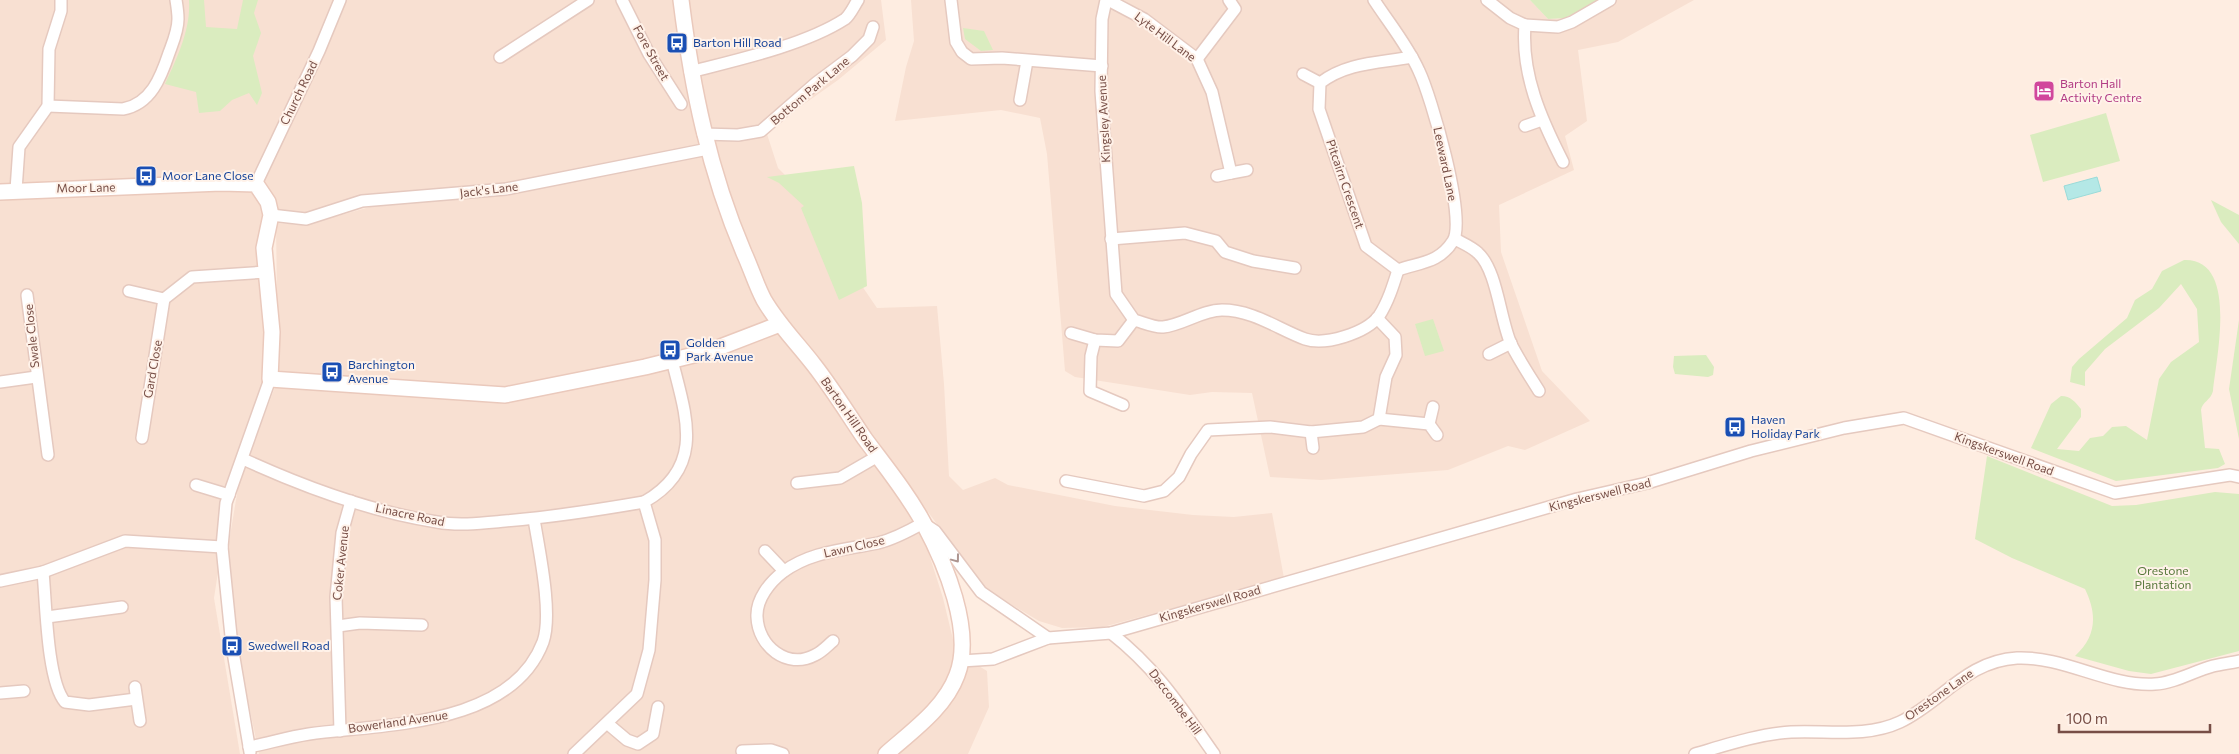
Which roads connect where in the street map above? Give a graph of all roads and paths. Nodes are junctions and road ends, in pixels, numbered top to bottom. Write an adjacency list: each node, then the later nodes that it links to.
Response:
1 (61, 0): 26 (street)
2 (176, 0): 26 (street)
3 (340, 0): 35 (street, Church Road)
4 (588, 0): 16 (street)
5 (622, 0): 25 (street, Fore Street)
6 (681, 0): 21 (street, Barton Hill Road)
7 (858, 0): 21 (street)
8 (951, 0): 19 (street)
9 (1107, 0): 18 (street, Lyte Hill Lane); 20 (street, Kingsley Avenue)
10 (1229, 0): 18 (street)
11 (1374, 0): 17 (street, Leeward Lane)
12 (1487, 0): 14 (street)
13 (1610, 0): 14 (street)
14 (1524, 24): 27 (street)
15 (873, 27): 29 (street, Bottom Park Lane)
16 (500, 57)
17 (1412, 57): 23 (street); 40 (street, Leeward Lane)
18 (1197, 59): 33 (street, Lyte Hill Lane)
19 (1027, 61): 20 (street); 24 (street)
20 (1102, 66): 39 (street, Kingsley Avenue)
21 (690, 72): 29 (street, Barton Hill Road)
22 (1303, 74): 23 (street)
23 (1320, 83): 42 (street, Pitcairn Crescent)
24 (1020, 100)
25 (681, 104)
26 (48, 106): 36 (street)
27 (1542, 120): 28 (street); 31 (street)
28 (1525, 126)
29 (703, 134): 30 (street, Barton Hill Road)
30 (708, 149): 38 (street, Jack's Lane); 49 (street, Barton Hill Road)
31 (1563, 162)
32 (1248, 170): 33 (street)
33 (1231, 173): 34 (street)
34 (1217, 176)
35 (258, 186): 36 (street, Moor Lane); 38 (street)
36 (16, 190): 37 (street, Moor Lane)
37 (0, 192)
38 (270, 215): 43 (street)
39 (1112, 239): 41 (street); 48 (street)
40 (1455, 239): 42 (street); 52 (street)
41 (1295, 268)
42 (1398, 270): 47 (street)
43 (266, 272): 46 (street); 56 (street)
44 (129, 291): 46 (street)
45 (28, 295): 55 (street, Swale Close)
46 (164, 299): 65 (street, Gard Close)
47 (1377, 318): 48 (street); 61 (street)
48 (1134, 320): 51 (street)
49 (780, 324): 54 (street); 68 (street, Barton Hill Road)
50 (1071, 333): 51 (street)
51 (1096, 340): 59 (street)
52 (1511, 343): 53 (street); 58 (street)
53 (1489, 354)
54 (672, 360): 56 (street); 76 (street)
55 (36, 377): 57 (street, Swale Close); 67 (street, Swale Close)
56 (270, 379): 69 (street)
57 (0, 382)
58 (1539, 391)
59 (1123, 405)
60 (1434, 407): 62 (street)
61 (1379, 419): 62 (street); 63 (street)
62 (1429, 424): 64 (street)
63 (1311, 432): 66 (street); 71 (street)
64 (1437, 435)
65 (142, 438)
66 (1313, 448)
67 (48, 455)
68 (878, 456): 72 (street); 78 (street, Barton Hill Road)
69 (242, 459): 74 (street); 75 (street, Linacre Road)
70 (2239, 477): 88 (street, Kingskerswell Road)
71 (1066, 480)
72 (797, 483)
73 (196, 485): 74 (street)
74 (229, 495): 79 (street)
75 (351, 501): 77 (street, Linacre Road); 87 (street, Coker Avenue)
76 (644, 502): 77 (street, Linacre Road); 97 (street)
77 (534, 518): 98 (street, Bowerland Avenue)
78 (923, 523): 81 (street, Lawn Close); 89 (street, one-way to 89); 91 (street, Barton Hill Road)
79 (222, 547): 82 (street); 99 (street)
80 (765, 551): 81 (street)
81 (784, 571): 90 (street, Lawn Close)
82 (43, 572): 83 (street); 85 (street)
83 (0, 581)
84 (122, 607): 85 (street)
85 (47, 617): 96 (street)
86 (422, 625): 87 (street)
87 (338, 626): 98 (street, Coker Avenue)
88 (1111, 633): 89 (street, Kingskerswell Road); 104 (street, Daccombe Hill)
89 (1048, 638): 91 (street, Kingskerswell Road)
90 (833, 641)
91 (961, 661): 103 (street, Barton Hill Road)
92 (2239, 661): 105 (street, Orestone Lane)
93 (24, 691): 94 (street)
94 (0, 693)
95 (658, 707): 97 (street)
96 (140, 721)
97 (608, 724): 101 (street)
98 (340, 731): 99 (street, Bowerland Avenue)
99 (250, 750)
100 (742, 750): 102 (street)
101 (574, 754)
102 (783, 754)
103 (886, 754)
104 (1214, 754)
105 (1695, 754)

